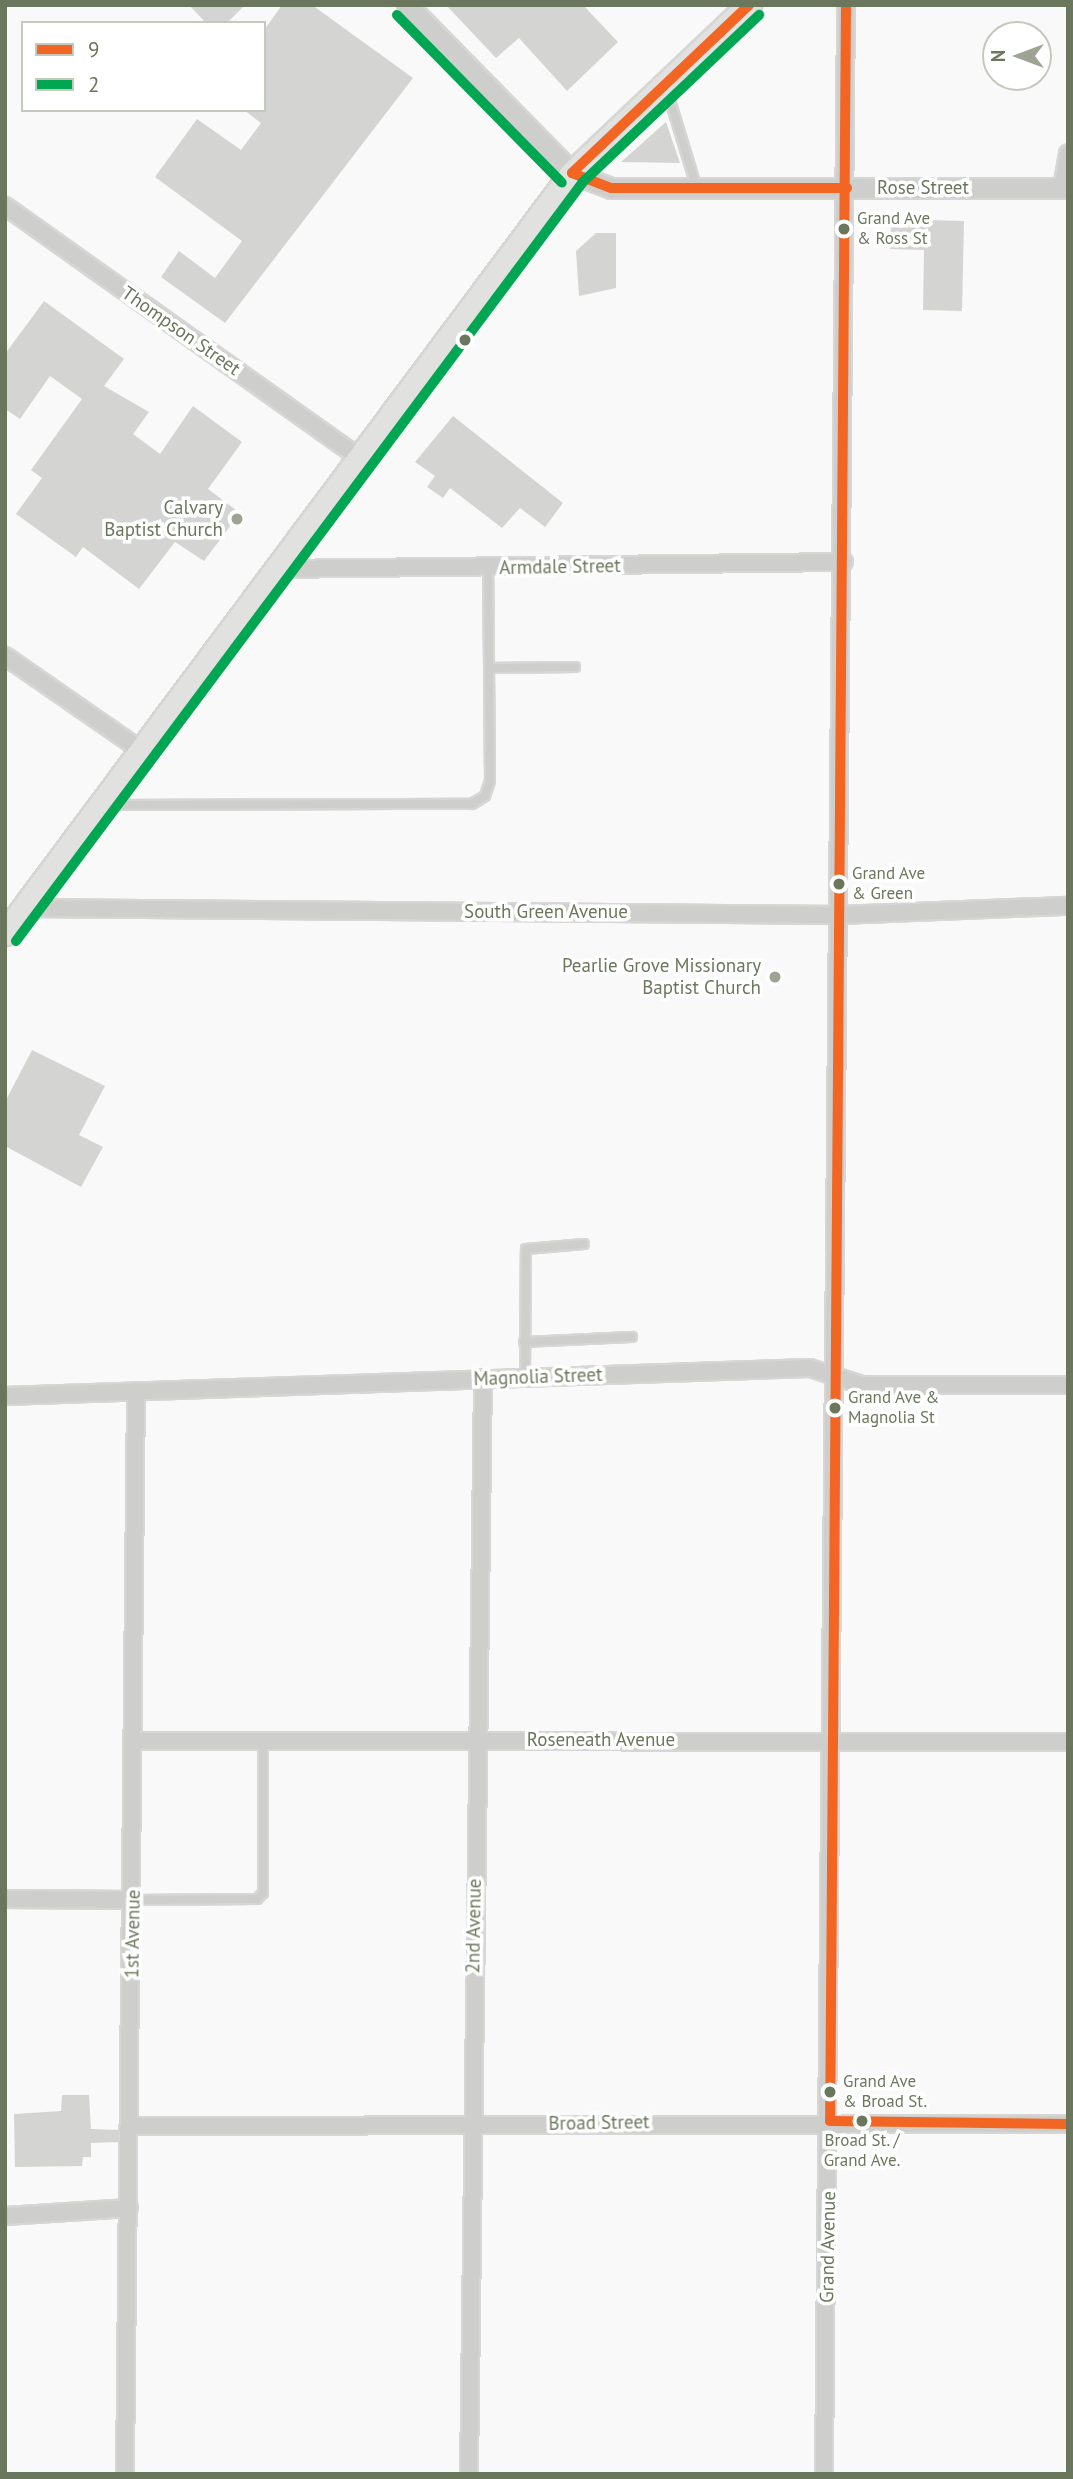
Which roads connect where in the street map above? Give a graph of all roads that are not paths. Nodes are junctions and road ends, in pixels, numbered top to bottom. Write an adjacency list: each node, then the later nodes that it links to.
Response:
1 (407, 5): 6 (street)
2 (749, 5): 4 (main road)
3 (846, 5): 7 (street, Grand Avenue)
4 (665, 84): 6 (main road); 9 (lane)
5 (1068, 154): 8 (street)
6 (572, 173): 9 (street, Rose Street); 11 (main road)
7 (846, 188): 8 (street, Rose Street); 9 (street, Rose Street); 12 (street, Grand Avenue)
8 (1065, 188)
9 (697, 189)
10 (5, 206): 11 (street, Thompson Street)
11 (357, 456): 13 (main road)
12 (844, 562): 14 (street, Armdale Street); 22 (street, Grand Avenue)
13 (276, 569): 14 (street, Armdale Street); 18 (main road)
14 (488, 569): 17 (lane)
15 (5, 656): 18 (street)
16 (575, 667): 17 (lane)
17 (490, 668): 19 (lane)
18 (141, 750): 19 (main road)
19 (101, 804): 21 (main road)
20 (1068, 906): 22 (street, South Green Avenue)
21 (24, 908): 22 (street, South Green Avenue); 23 (main road)
22 (840, 915): 27 (street, Grand Avenue)
23 (5, 933)
24 (584, 1244): 26 (lane)
25 (632, 1337): 26 (lane)
26 (524, 1342): 28 (lane)
27 (835, 1374): 28 (street, Magnolia Street); 30 (street, Magnolia Street); 33 (street, Grand Avenue)
28 (525, 1377): 29 (street, Magnolia Street)
29 (483, 1378): 31 (street, Magnolia Street); 37 (street, 2nd Avenue)
30 (1068, 1385)
31 (136, 1393): 32 (street, Magnolia Street); 34 (street, 1st Avenue)
32 (5, 1396)
33 (835, 1740): 36 (street, Roseneath Avenue); 37 (street, Roseneath Avenue); 40 (street, Grand Avenue)
34 (135, 1741): 35 (street, Roseneath Avenue); 39 (street, 1st Avenue)
35 (263, 1742): 37 (street, Roseneath Avenue); 39 (lane)
36 (1068, 1742)
37 (475, 1744): 41 (street, 2nd Avenue)
38 (5, 1899): 39 (street)
39 (134, 1900): 43 (street, 1st Avenue)
40 (830, 2121): 41 (street, Broad Street); 42 (street, Broad Street); 48 (street, Grand Avenue)
41 (472, 2124): 43 (street, Broad Street); 47 (street, 2nd Avenue)
42 (1068, 2124)
43 (130, 2126): 44 (street, 1st Avenue)
44 (129, 2208): 45 (street); 46 (street, 1st Avenue)
45 (5, 2216)
46 (125, 2474)
47 (469, 2474)
48 (824, 2474)

